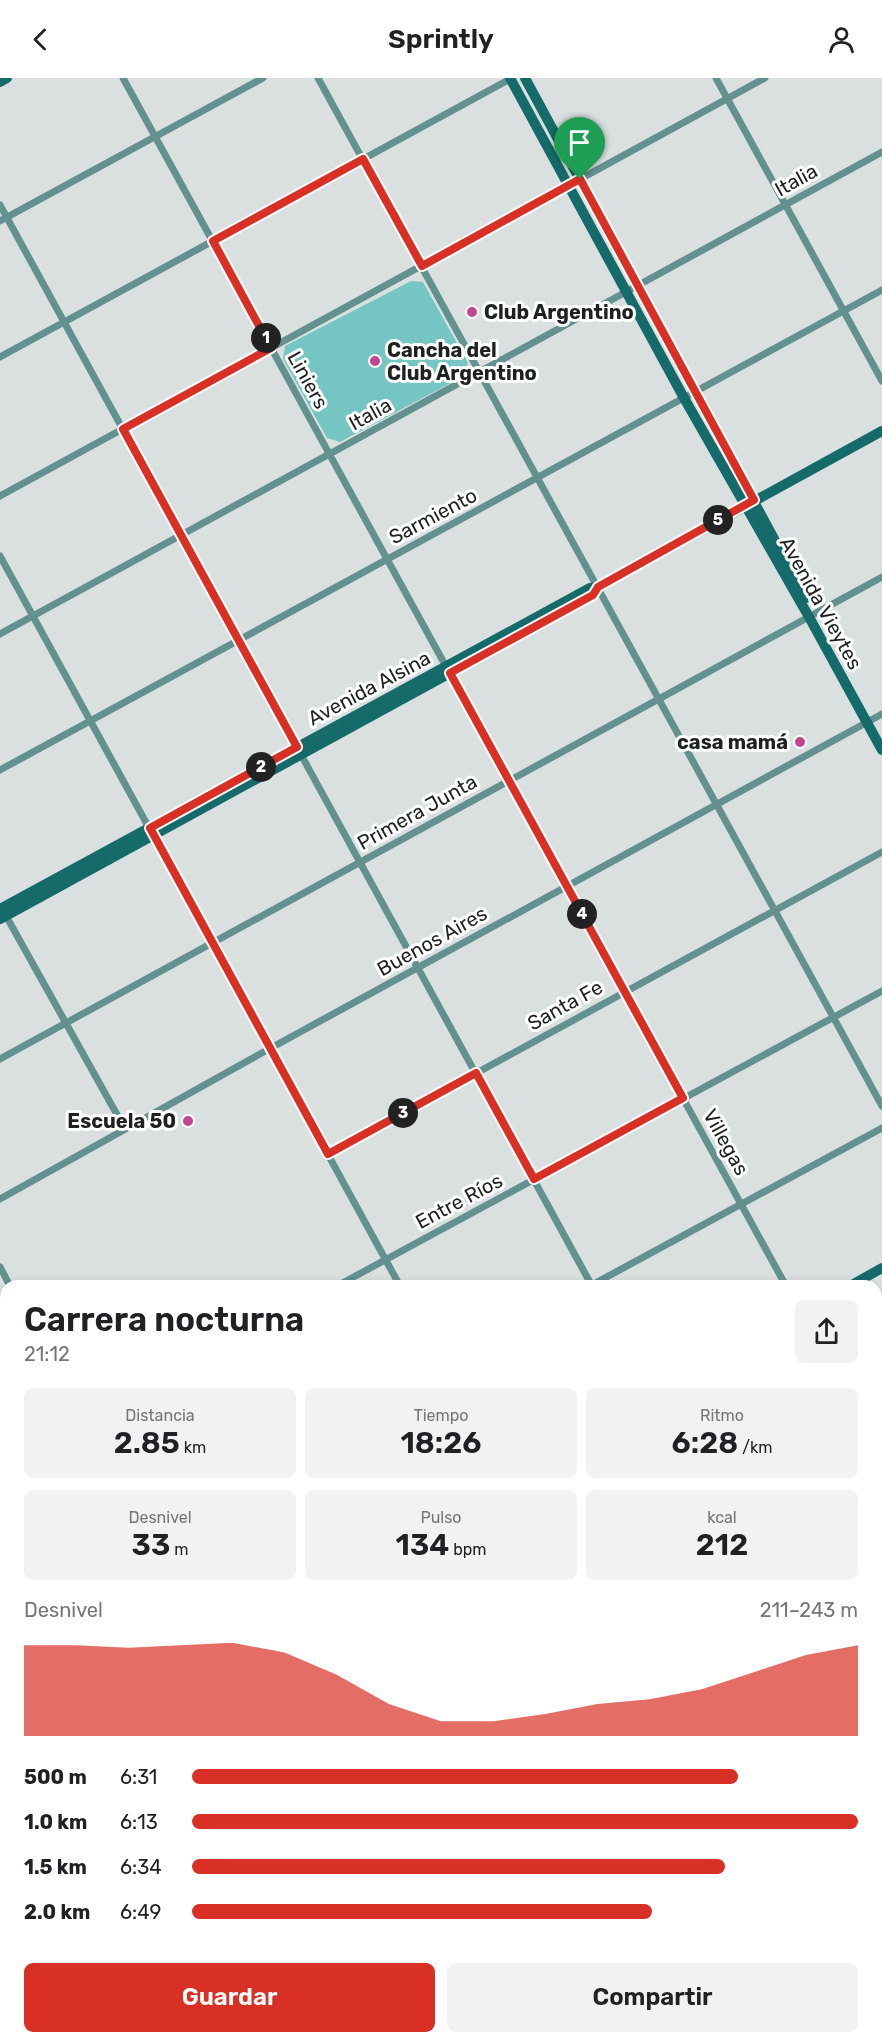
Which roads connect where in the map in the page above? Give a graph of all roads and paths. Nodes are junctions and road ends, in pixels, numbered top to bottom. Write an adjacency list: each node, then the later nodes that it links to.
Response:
1 (7, 78): 9 (main road)
2 (123, 78): 11 (street, Liniers)
3 (263, 78): 11 (street)
4 (318, 78): 13 (street)
5 (511, 78): 13 (street); 15 (main road)
6 (525, 78): 14 (main road)
7 (716, 78): 10 (street)
8 (765, 78): 10 (street)
9 (0, 82)
10 (727, 99): 14 (street); 17 (street)
11 (155, 136): 18 (street); 19 (street, Liniers)
12 (882, 152): 17 (street, Italia)
13 (363, 159): 19 (street); 20 (street)
14 (580, 179): 15 (street); 21 (main road)
15 (569, 186): 20 (street); 23 (main road)
16 (0, 205): 18 (street)
17 (786, 205): 21 (street, Italia); 24 (street)
18 (3, 219): 25 (street)
19 (213, 241): 25 (street); 26 (street, Liniers)
20 (422, 266): 26 (street); 28 (street)
21 (639, 286): 23 (street, Italia); 30 (main road)
22 (882, 290): 24 (street, Sarmiento)
23 (627, 293): 28 (street, Italia); 31 (main road)
24 (843, 311): 29 (street); 30 (street, Sarmiento)
25 (64, 322): 27 (street); 32 (street)
26 (271, 348): 32 (street); 34 (street, Liniers)
27 (0, 357)
28 (480, 373): 34 (street, Italia); 35 (street)
29 (882, 381)
30 (696, 392): 31 (street, Sarmiento); 37 (main road)
31 (684, 398): 35 (street, Sarmiento); 37 (main road)
32 (123, 429): 36 (street); 38 (street)
33 (882, 431): 37 (main road, Avenida Alsina)
34 (330, 455): 38 (street, Italia); 40 (street, Liniers)
35 (538, 477): 40 (street, Sarmiento); 42 (street)
36 (0, 496)
37 (749, 503): 42 (main road, Avenida Alsina); 43 (main road, Avenida Vieytes)
38 (181, 536): 44 (street, Italia); 46 (street)
39 (0, 556): 44 (street)
40 (387, 559): 46 (street, Sarmiento); 47 (street, Liniers)
41 (882, 577): 43 (street, Primera Junta)
42 (598, 587): 47 (main road, Avenida Alsina); 48 (street)
43 (812, 615): 48 (street, Primera Junta); 51 (main road, Avenida Vieytes)
44 (33, 616): 45 (street, Italia); 50 (street)
45 (0, 634)
46 (238, 640): 50 (street, Sarmiento); 54 (street)
47 (448, 670): 54 (main road, Avenida Alsina); 56 (street, Villegas)
48 (659, 698): 56 (street, Primera Junta); 57 (street)
49 (882, 714): 51 (street, Buenos Aires)
50 (90, 721): 55 (street, Sarmiento); 58 (street)
51 (869, 721): 52 (main road, Avenida Vieytes); 53 (main road, Avenida Vieytes); 57 (street, Buenos Aires)
52 (882, 740)
53 (882, 750)
54 (299, 751): 58 (main road, Avenida Alsina); 60 (street)
55 (0, 770)
56 (509, 780): 60 (street, Primera Junta); 61 (street, Villegas)
57 (717, 804): 61 (street, Buenos Aires); 62 (street)
58 (151, 831): 63 (main road, Avenida Alsina); 64 (street)
59 (882, 852): 62 (street, Santa Fe)
60 (360, 862): 64 (street, Primera Junta); 65 (street)
61 (567, 886): 65 (street, Buenos Aires); 67 (street, Villegas)
62 (775, 910): 67 (street, Santa Fe); 68 (street)
63 (1, 911): 69 (street)
64 (212, 943): 69 (street, Primera Junta); 70 (street)
65 (418, 967): 70 (street, Buenos Aires); 72 (street)
66 (882, 991): 68 (street, Entre Ríos)
67 (625, 992): 72 (street, Santa Fe); 73 (street, Villegas)
68 (833, 1017): 73 (street, Entre Ríos); 74 (street)
69 (64, 1023): 71 (street, Primera Junta); 76 (street)
70 (269, 1049): 76 (street, Buenos Aires); 77 (street)
71 (0, 1059)
72 (476, 1073): 77 (street, Santa Fe); 78 (street)
73 (683, 1098): 78 (street, Entre Ríos); 80 (street, Villegas)
74 (882, 1106)
75 (882, 1128): 80 (street)
76 (125, 1129): 79 (street, Buenos Aires)
77 (328, 1154): 81 (street)
78 (534, 1179): 81 (street, Entre Ríos); 85 (street)
79 (0, 1199)
80 (741, 1204): 86 (street); 87 (street, Villegas)
81 (385, 1260): 83 (street, Entre Ríos); 84 (street)
82 (882, 1268): 88 (main road)
83 (348, 1280)
84 (397, 1280)
85 (588, 1280)
86 (600, 1280)
87 (783, 1280)
88 (861, 1280)

